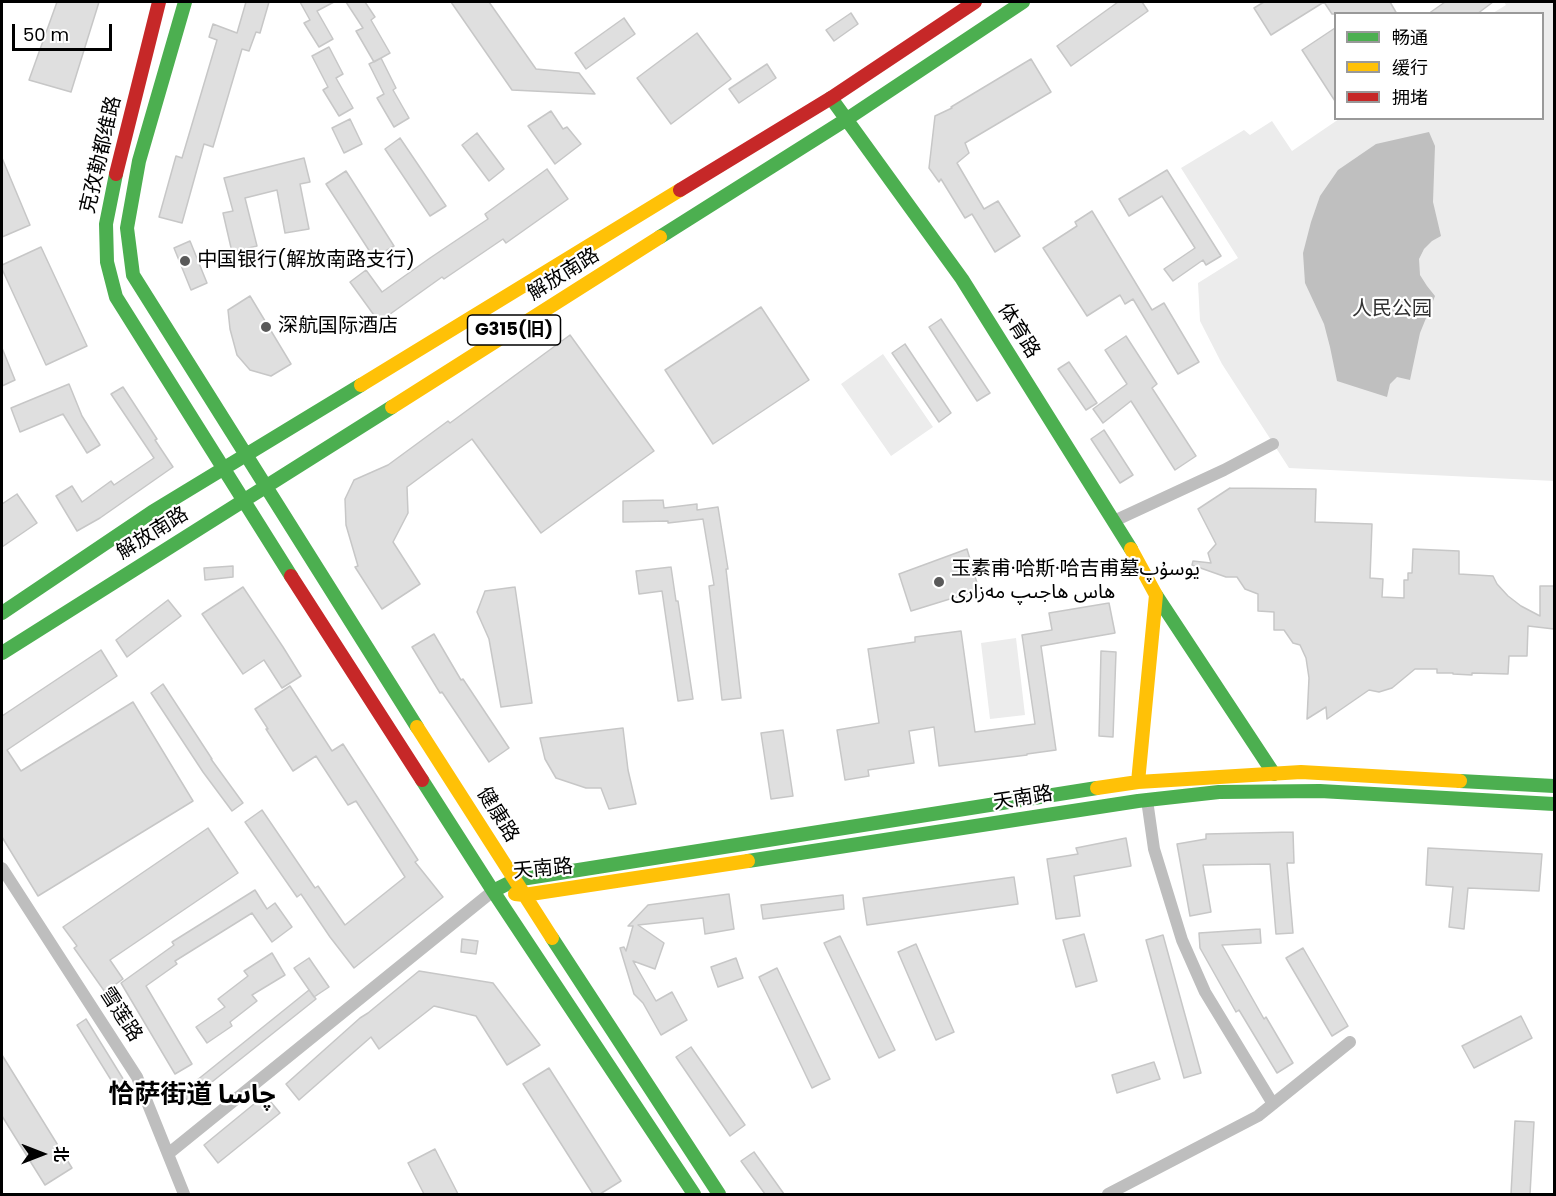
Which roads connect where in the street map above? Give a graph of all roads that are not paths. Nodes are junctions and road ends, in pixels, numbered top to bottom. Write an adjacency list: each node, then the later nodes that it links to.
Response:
1 (159, 2): 9 (main road, 克孜勒都维路)
2 (185, 2): 8 (main road, 克孜勒都维路)
3 (975, 2): 5 (main road, 解放南路 / G315(旧))
4 (1023, 2): 6 (main road, 解放南路 / G315(旧))
5 (831, 98): 6 (main road, 体育路); 8 (main road, 解放南路 / G315(旧))
6 (847, 119): 10 (main road, 解放南路 / G315(旧)); 12 (main road, 体育路)
7 (1273, 444): 12 (street)
8 (245, 455): 9 (main road, 解放南路 / G315(旧)); 10 (main road, 健康路)
9 (224, 468): 11 (main road); 14 (main road, 解放南路 / G315(旧))
10 (266, 486): 11 (main road, 解放南路 / G315(旧)); 22 (main road, 健康路)
11 (243, 501): 15 (main road, 解放南路 / G315(旧)); 23 (main road)
12 (1114, 521): 13 (main road, 体育路)
13 (1156, 595): 16 (main road, 体育路); 17 (main road)
14 (2, 613)
15 (2, 653)
16 (1274, 774): 17 (main road, 天南路); 18 (main road, 天南路)
17 (1138, 782): 22 (main road, 天南路)
18 (1554, 786)
19 (1147, 800): 20 (main road, 天南路); 24 (main road, 天南路); 26 (street)
20 (1554, 804)
21 (2, 868): 27 (street, 雪莲路)
22 (515, 880): 23 (main road, 天南路); 24 (main road, 健康路)
23 (493, 891): 24 (main road, 天南路); 27 (street); 29 (main road)
24 (524, 895): 30 (main road, 健康路)
25 (1350, 1041): 26 (street)
26 (1273, 1104): 31 (street)
27 (168, 1154): 28 (street, 雪莲路)
28 (184, 1194)
29 (694, 1194)
30 (719, 1194)
31 (1108, 1194)

